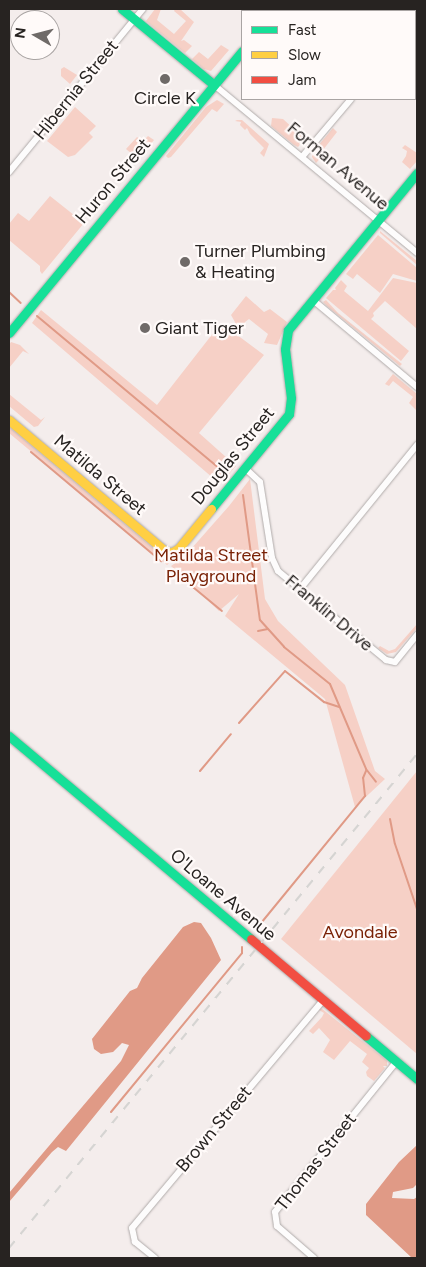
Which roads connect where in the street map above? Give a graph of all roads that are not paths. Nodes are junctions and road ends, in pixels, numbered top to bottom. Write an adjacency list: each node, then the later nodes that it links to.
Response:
1 (122, 9): 3 (street, Forman Avenue)
2 (143, 9): 3 (street, Hibernia Street)
3 (134, 19): 5 (street, Forman Avenue); 8 (street, Hibernia Street)
4 (241, 52): 5 (street, Huron Street)
5 (213, 84): 7 (street, Forman Avenue); 13 (street, Huron Street)
6 (350, 100): 7 (street)
7 (302, 158): 10 (street, Forman Avenue)
8 (9, 172)
9 (417, 173): 10 (street, Douglas Street)
10 (378, 221): 11 (street, Forman Avenue); 12 (street, Douglas Street)
11 (417, 253)
12 (313, 300): 14 (street); 17 (street, Douglas Street)
13 (9, 333)
14 (417, 387)
15 (9, 420): 18 (street, Matilda Street)
16 (417, 445): 19 (street)
17 (246, 469): 18 (street, Douglas Street); 19 (street, Franklin Drive)
18 (171, 553)
19 (300, 589): 20 (street, Franklin Drive)
20 (417, 635)
21 (9, 736): 22 (street, O'Loane Avenue)
22 (323, 1000): 23 (street, O'Loane Avenue); 25 (street, Brown Street)
23 (396, 1062): 24 (street, O'Loane Avenue); 26 (street, Thomas Street)
24 (417, 1080)
25 (155, 1258)
26 (314, 1258)

